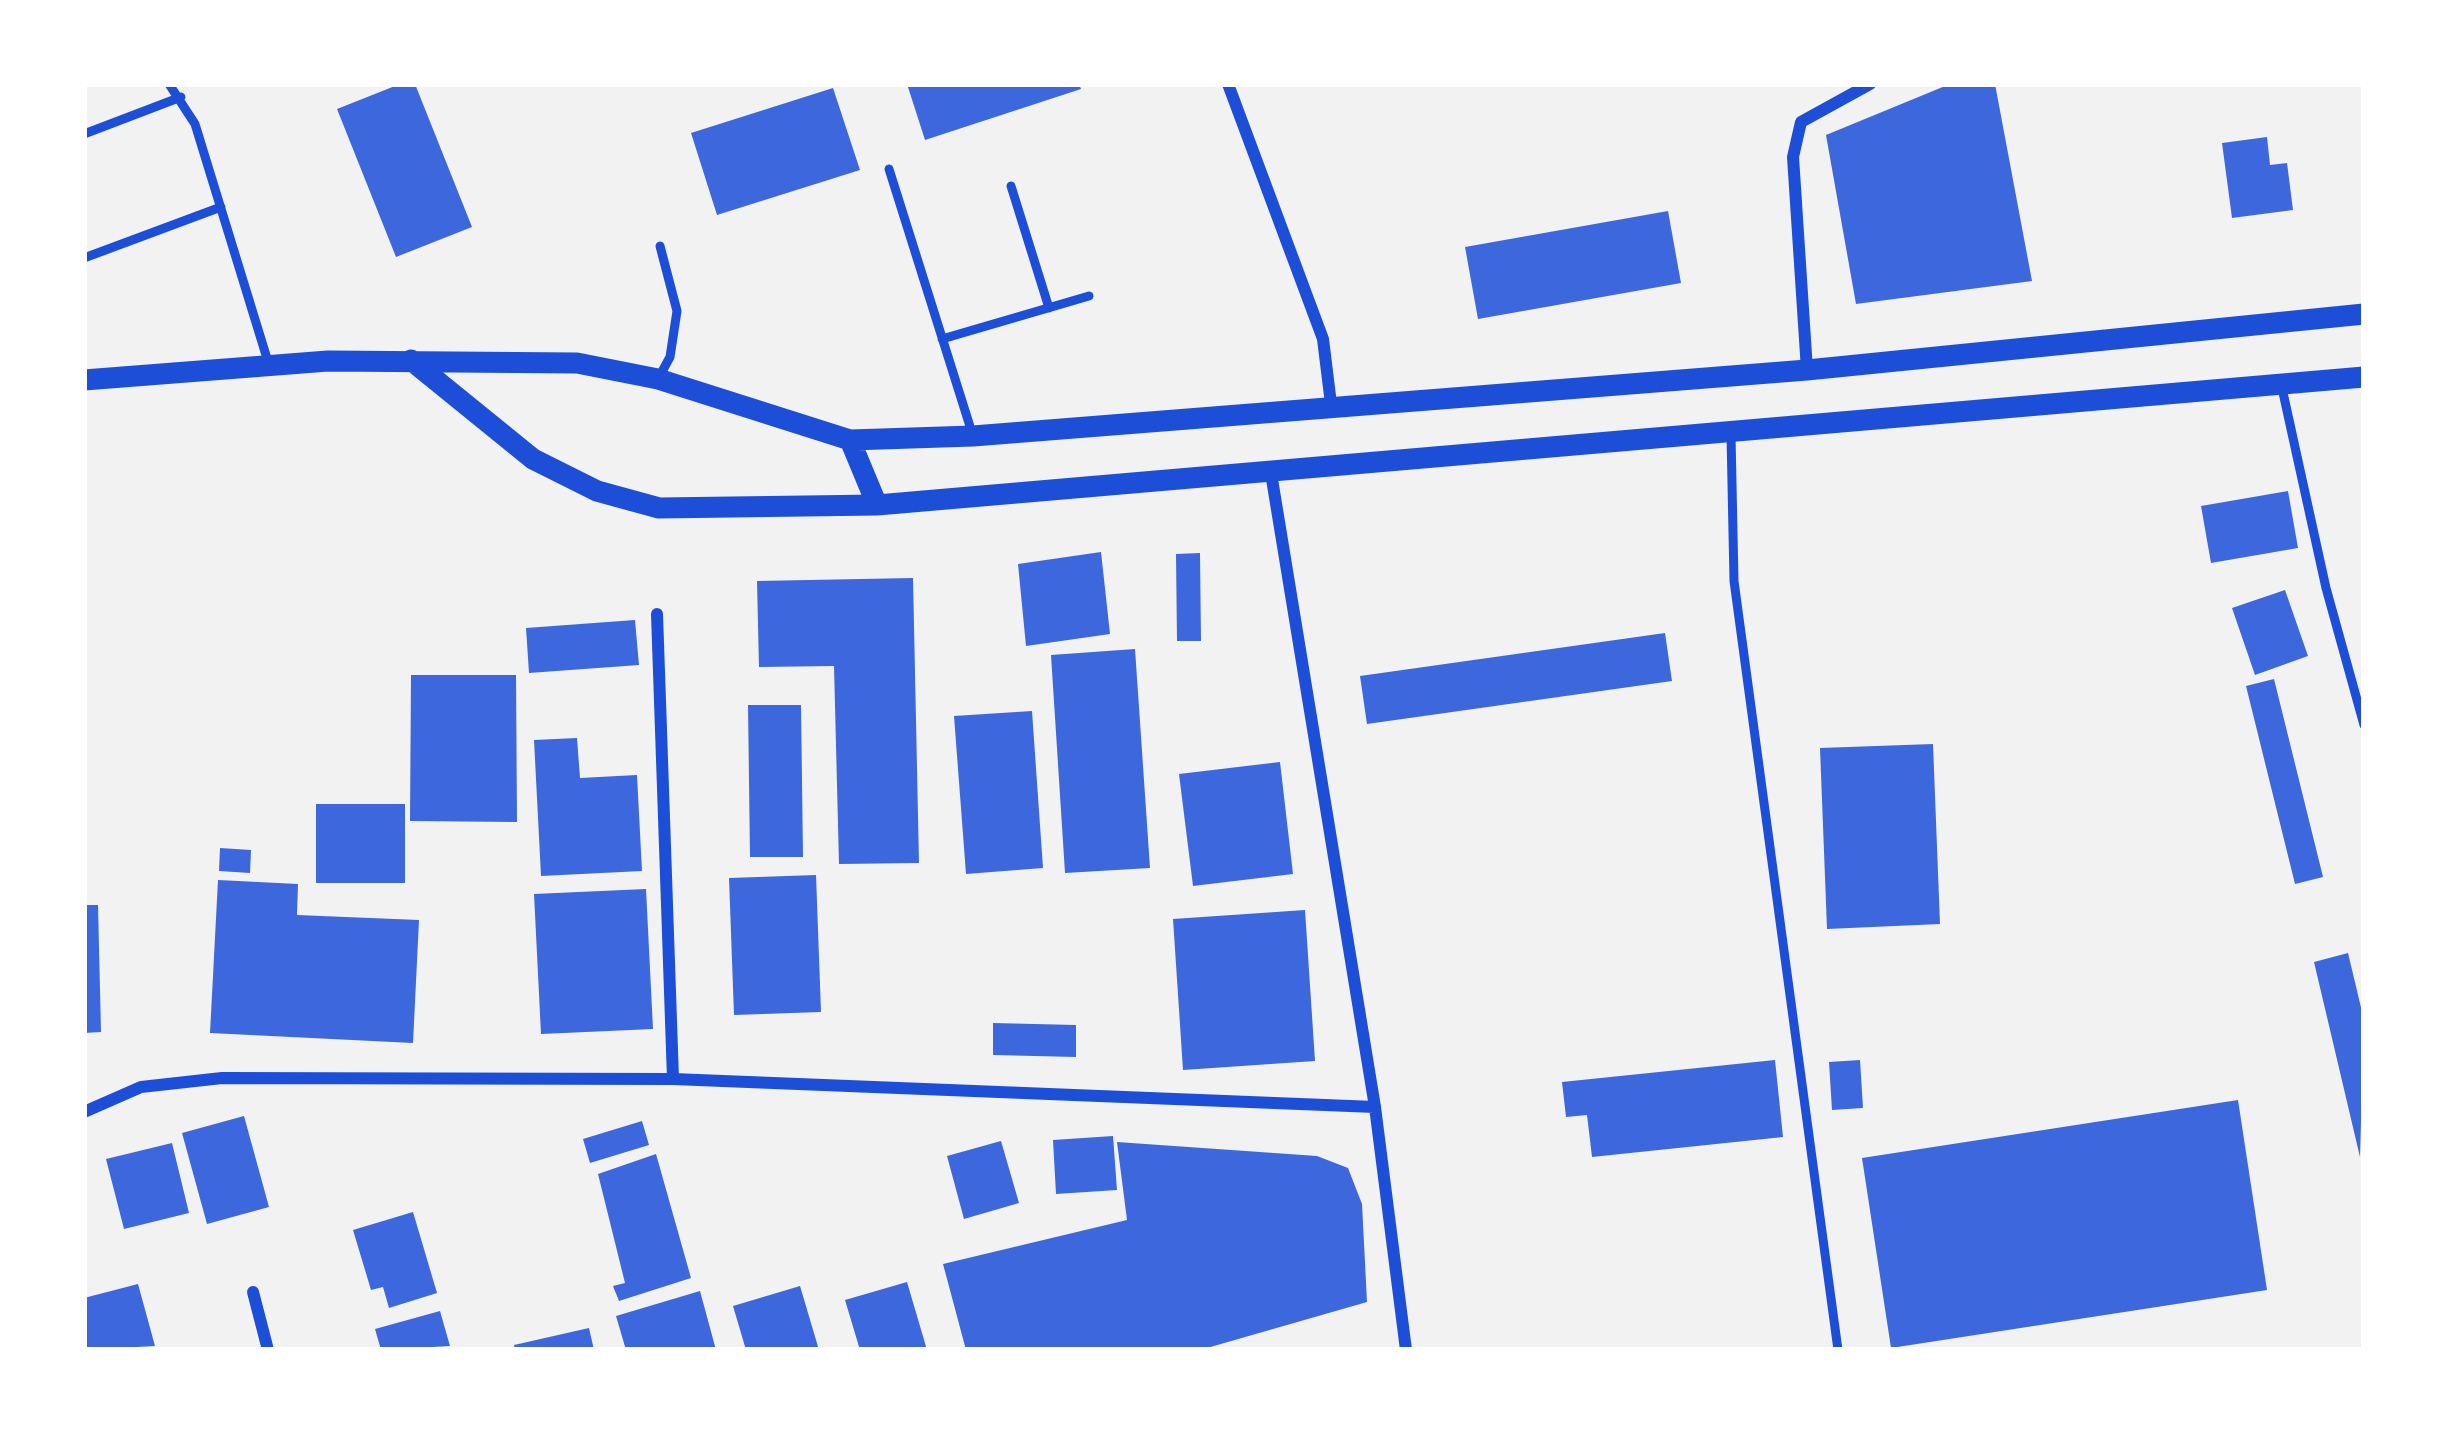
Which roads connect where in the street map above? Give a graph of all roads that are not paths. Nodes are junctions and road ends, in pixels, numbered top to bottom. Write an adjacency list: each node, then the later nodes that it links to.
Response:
1 (170, 84): 4 (lane)
2 (1228, 84): 22 (street)
3 (1870, 84): 17 (street)
4 (181, 97): 5 (lane); 8 (lane)
5 (84, 134)
6 (889, 169): 14 (lane)
7 (1011, 186): 12 (lane)
8 (220, 207): 10 (lane); 16 (lane)
9 (660, 247): 19 (lane)
10 (84, 258)
11 (1089, 296): 12 (lane)
12 (1048, 308): 14 (lane)
13 (2364, 314): 17 (street)
14 (942, 339): 24 (lane)
15 (411, 360): 16 (street); 19 (street); 27 (street)
16 (269, 365): 20 (street)
17 (1807, 370): 22 (street)
18 (2364, 377): 21 (street)
19 (658, 379): 25 (street)
20 (84, 380)
21 (2282, 388): 23 (street); 29 (lane)
22 (1331, 404): 24 (street)
23 (1731, 429): 26 (street); 36 (lane)
24 (973, 436): 25 (street)
25 (850, 440): 27 (street)
26 (1271, 473): 27 (street); 31 (street)
27 (877, 505)
28 (657, 614): 30 (street)
29 (2364, 725)
30 (673, 1079): 31 (street); 32 (street)
31 (1375, 1108): 35 (street)
32 (84, 1112)
33 (253, 1292): 34 (street)
34 (268, 1350)
35 (1406, 1350)
36 (1838, 1350)

